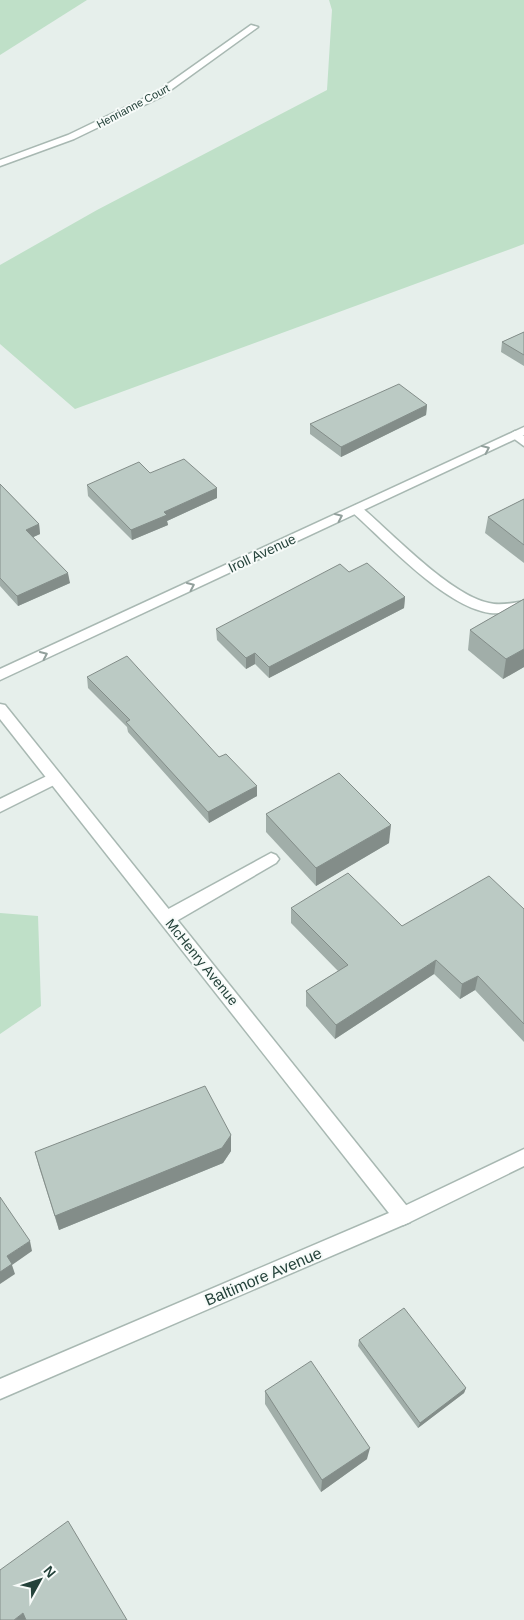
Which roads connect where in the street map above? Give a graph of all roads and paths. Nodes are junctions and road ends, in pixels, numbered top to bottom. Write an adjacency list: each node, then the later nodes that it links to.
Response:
1 (254, 27): 2 (street, Henrianne Court)
2 (0, 163)
3 (521, 436): 4 (street, Iroll Avenue, one-way to 3)
4 (356, 509): 5 (street); 6 (street, Iroll Avenue, one-way to 4)
5 (524, 605)
6 (0, 675)
7 (0, 709): 8 (street, McHenry Avenue)
8 (55, 778): 9 (street); 11 (street, McHenry Avenue)
9 (0, 806)
10 (271, 859): 11 (street)
11 (167, 918): 13 (street, McHenry Avenue)
12 (524, 1157): 13 (street, Baltimore Avenue)
13 (404, 1216): 14 (street, Baltimore Avenue)
14 (0, 1389)

